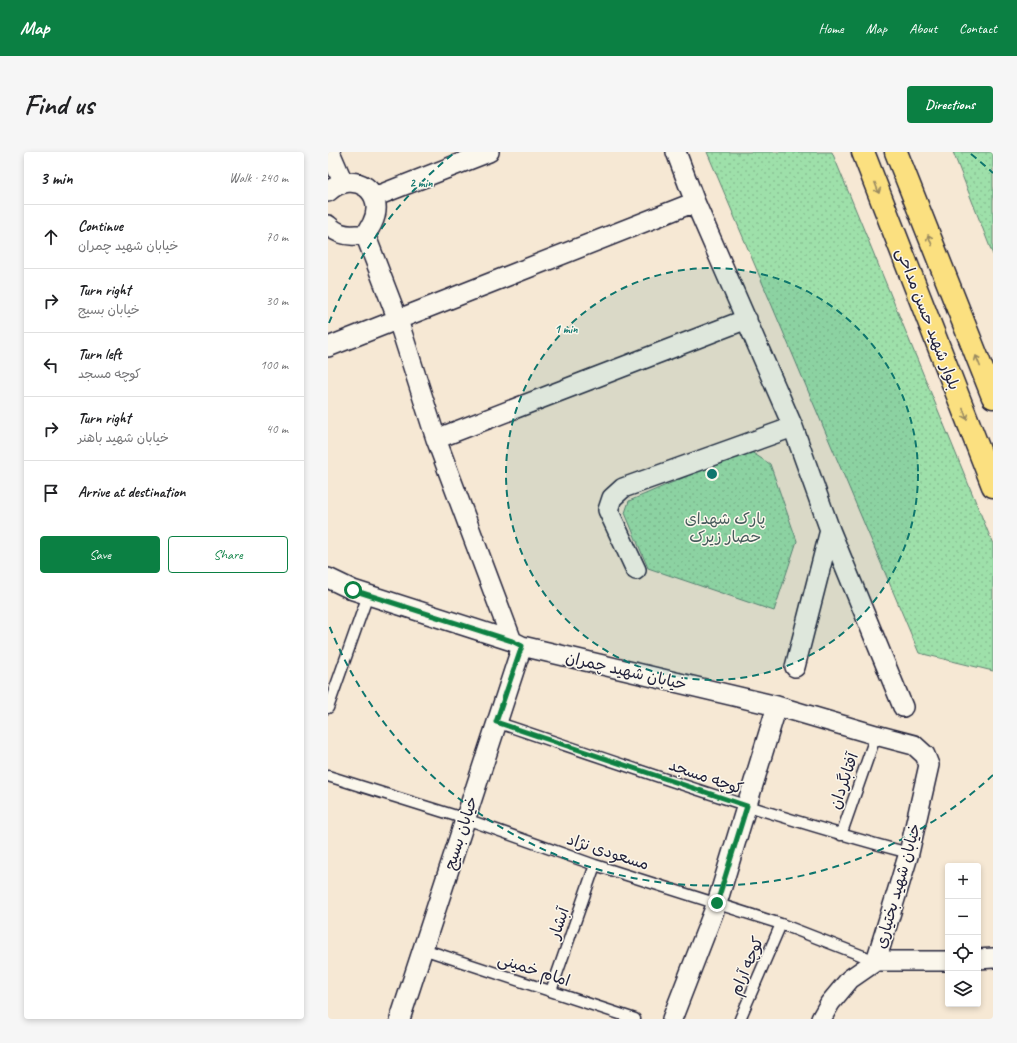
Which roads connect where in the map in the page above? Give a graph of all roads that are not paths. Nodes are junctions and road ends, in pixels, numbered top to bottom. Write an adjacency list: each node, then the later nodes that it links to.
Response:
1 (330, 152): 6 (street)
2 (489, 152): 7 (street)
3 (676, 152): 8 (street)
4 (863, 152): 17 (main road, بلوار شهید حسن مداحی, one-way to 17)
5 (896, 152): 14 (main road, بلوار شهید حسن مداحی, one-way to 5)
6 (336, 187): 7 (street)
7 (374, 196): 10 (street)
8 (695, 202): 11 (street); 12 (street)
9 (328, 225): 10 (street)
10 (365, 234): 12 (street)
11 (747, 319): 15 (street); 16 (street)
12 (398, 320): 13 (street); 16 (street)
13 (328, 347)
14 (993, 397)
15 (793, 427): 18 (street); 19 (street)
16 (436, 439): 22 (street)
17 (993, 486)
18 (830, 530): 23 (street); 25 (street)
19 (636, 570)
20 (328, 578): 21 (street, خیابان شهید چمران)
21 (368, 595): 22 (street, خیابان شهید چمران); 26 (lane)
22 (517, 644): 24 (street, خیابان شهید چمران); 27 (street, خیابان بسیج)
23 (795, 667)
24 (777, 706): 28 (street, خیابان شهید چمران); 31 (street)
25 (903, 707)
26 (328, 708)
27 (496, 722): 31 (lane, کوچه مسجد); 32 (street, خیابان بسیج)
28 (876, 735): 29 (street, خیابان شهید چمران); 33 (lane, آفتابگردان)
29 (925, 755): 34 (street, خیابان شهید بختیاری)
30 (328, 776): 32 (lane, مسعودی نژاد)
31 (747, 806): 33 (lane, کوچه مسجد); 36 (street)
32 (466, 819): 35 (lane, مسعودی نژاد); 38 (street, خیابان بسیج)
33 (841, 836): 34 (lane, کوچه مسجد)
34 (909, 854): 42 (street, خیابان شهید بختیاری)
35 (595, 865): 36 (lane, مسعودی نژاد); 43 (lane, آبشار)
36 (717, 903): 37 (lane, مسعودی نژاد); 46 (street)
37 (781, 924): 42 (lane, مسعودی نژاد); 47 (lane, کوچه آرام)
38 (423, 949): 43 (lane, امام خمینی); 44 (street, خیابان بسیج)
39 (993, 958): 40 (street)
40 (981, 959)
41 (945, 961): 42 (street)
42 (876, 962): 48 (street, خیابان شهید بختیاری)
43 (551, 991): 45 (lane, امام خمینی)
44 (400, 1019)
45 (635, 1019)
46 (672, 1019)
47 (740, 1019)
48 (821, 1019)

